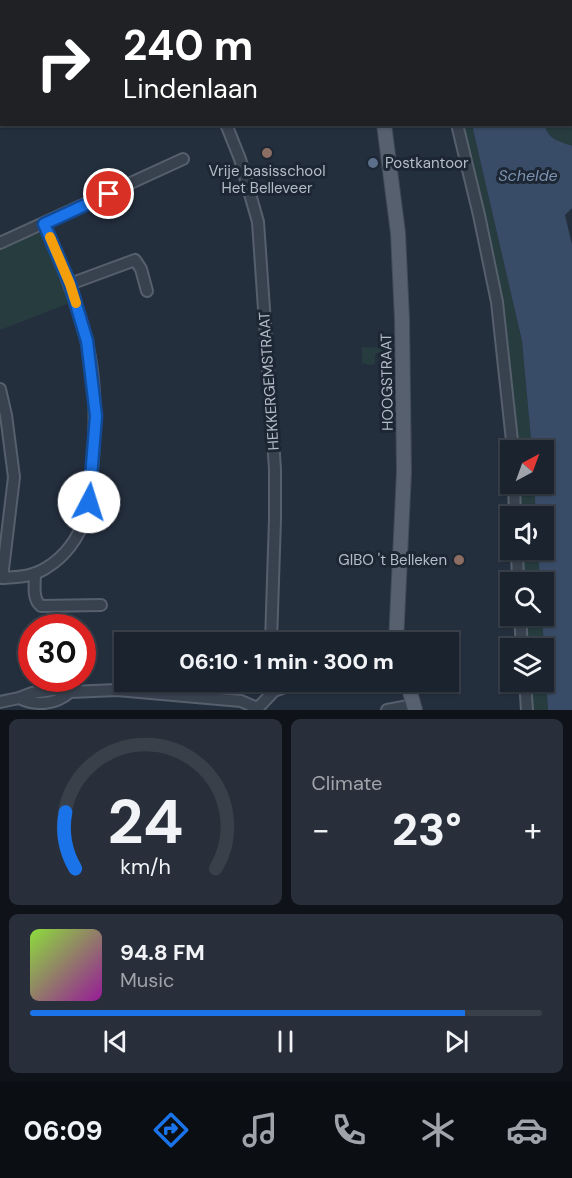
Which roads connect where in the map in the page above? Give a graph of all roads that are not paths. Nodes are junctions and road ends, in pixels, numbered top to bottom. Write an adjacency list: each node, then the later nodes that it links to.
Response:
1 (227, 126): 14 (street, HEKKERGEMSTRAAT)
2 (384, 126): 15 (main road, HOOGSTRAAT)
3 (457, 126): 10 (street)
4 (183, 159): 5 (street)
5 (44, 224): 6 (street); 7 (street)
6 (0, 243)
7 (70, 284): 8 (street); 11 (street)
8 (147, 291)
9 (0, 389): 12 (street)
10 (512, 440)
11 (35, 573): 12 (street); 13 (street)
12 (1, 578)
13 (101, 605)
14 (271, 632)
15 (395, 632)
16 (268, 692): 21 (street)
17 (410, 692): 20 (main road)
18 (525, 692): 23 (street)
19 (0, 702): 21 (street)
20 (414, 707): 22 (street)
21 (257, 709)
22 (387, 710)
23 (526, 710)

